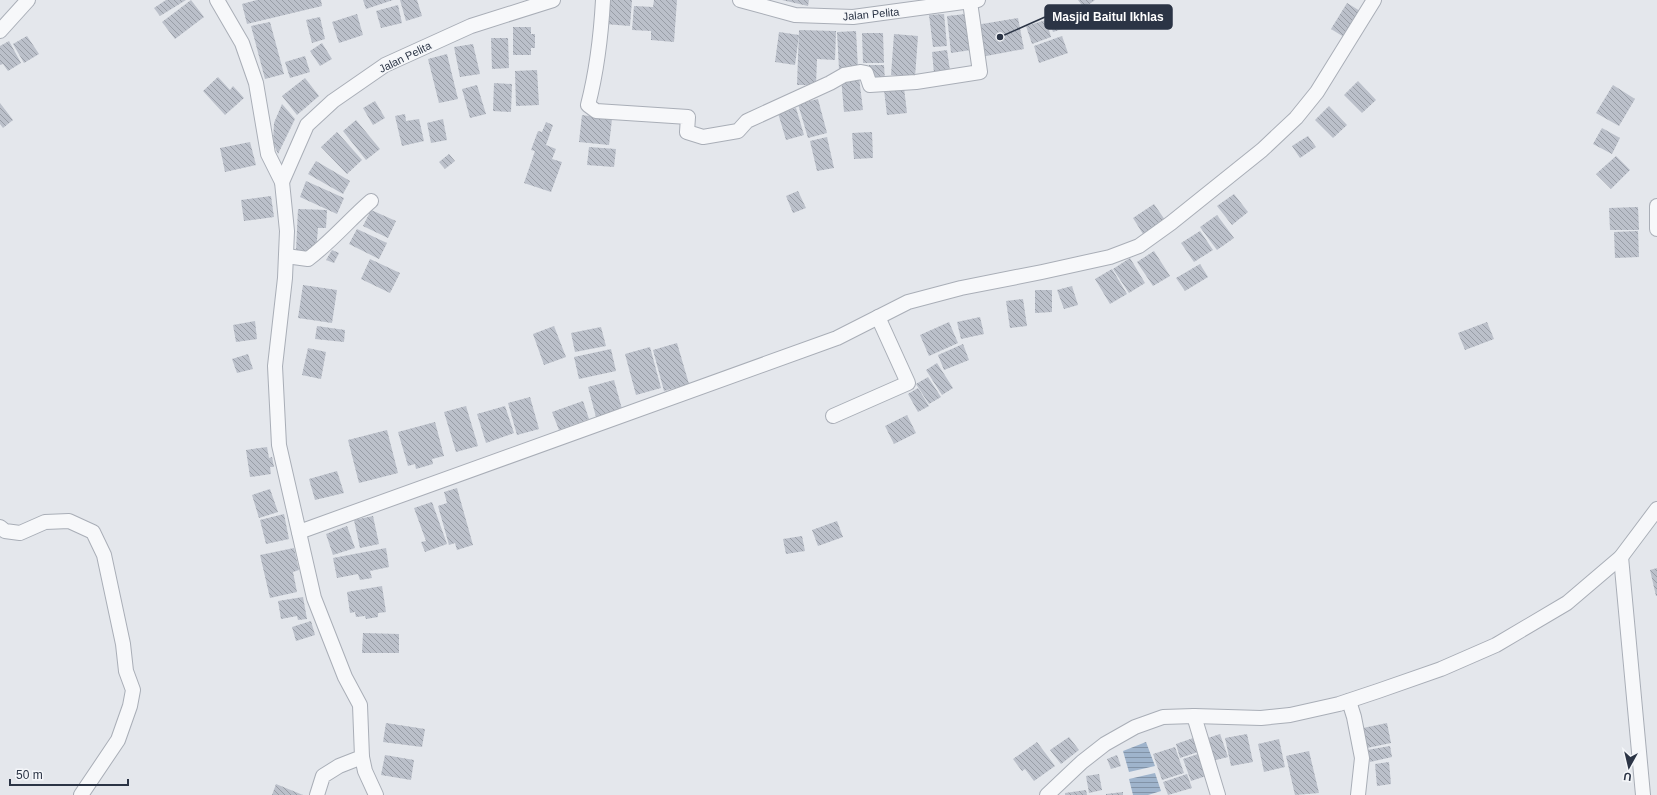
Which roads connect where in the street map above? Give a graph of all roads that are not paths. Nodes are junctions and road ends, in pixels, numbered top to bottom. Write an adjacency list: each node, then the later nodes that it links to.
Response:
1 (28, 0): 8 (street)
2 (217, 0): 9 (street)
3 (553, 0): 9 (street, Jalan Pelita)
4 (603, 0): 7 (street)
5 (740, 0): 7 (street, Jalan Pelita)
6 (1374, 0): 14 (street)
7 (975, 1)
8 (0, 31)
9 (282, 182): 13 (street)
10 (371, 201): 13 (street)
11 (1657, 206): 12 (street)
12 (1657, 229)
13 (286, 256): 18 (street)
14 (878, 317): 15 (street); 18 (street)
15 (832, 416)
16 (1657, 509): 19 (street)
17 (0, 527): 23 (street)
18 (300, 532): 22 (street)
19 (1621, 557): 20 (street); 29 (street)
20 (1349, 701): 21 (street); 28 (street)
21 (1194, 716): 26 (street); 27 (street)
22 (362, 757): 24 (street); 25 (street)
23 (81, 795)
24 (317, 795)
25 (376, 795)
26 (1047, 795)
27 (1218, 795)
28 (1358, 795)
29 (1643, 795)

